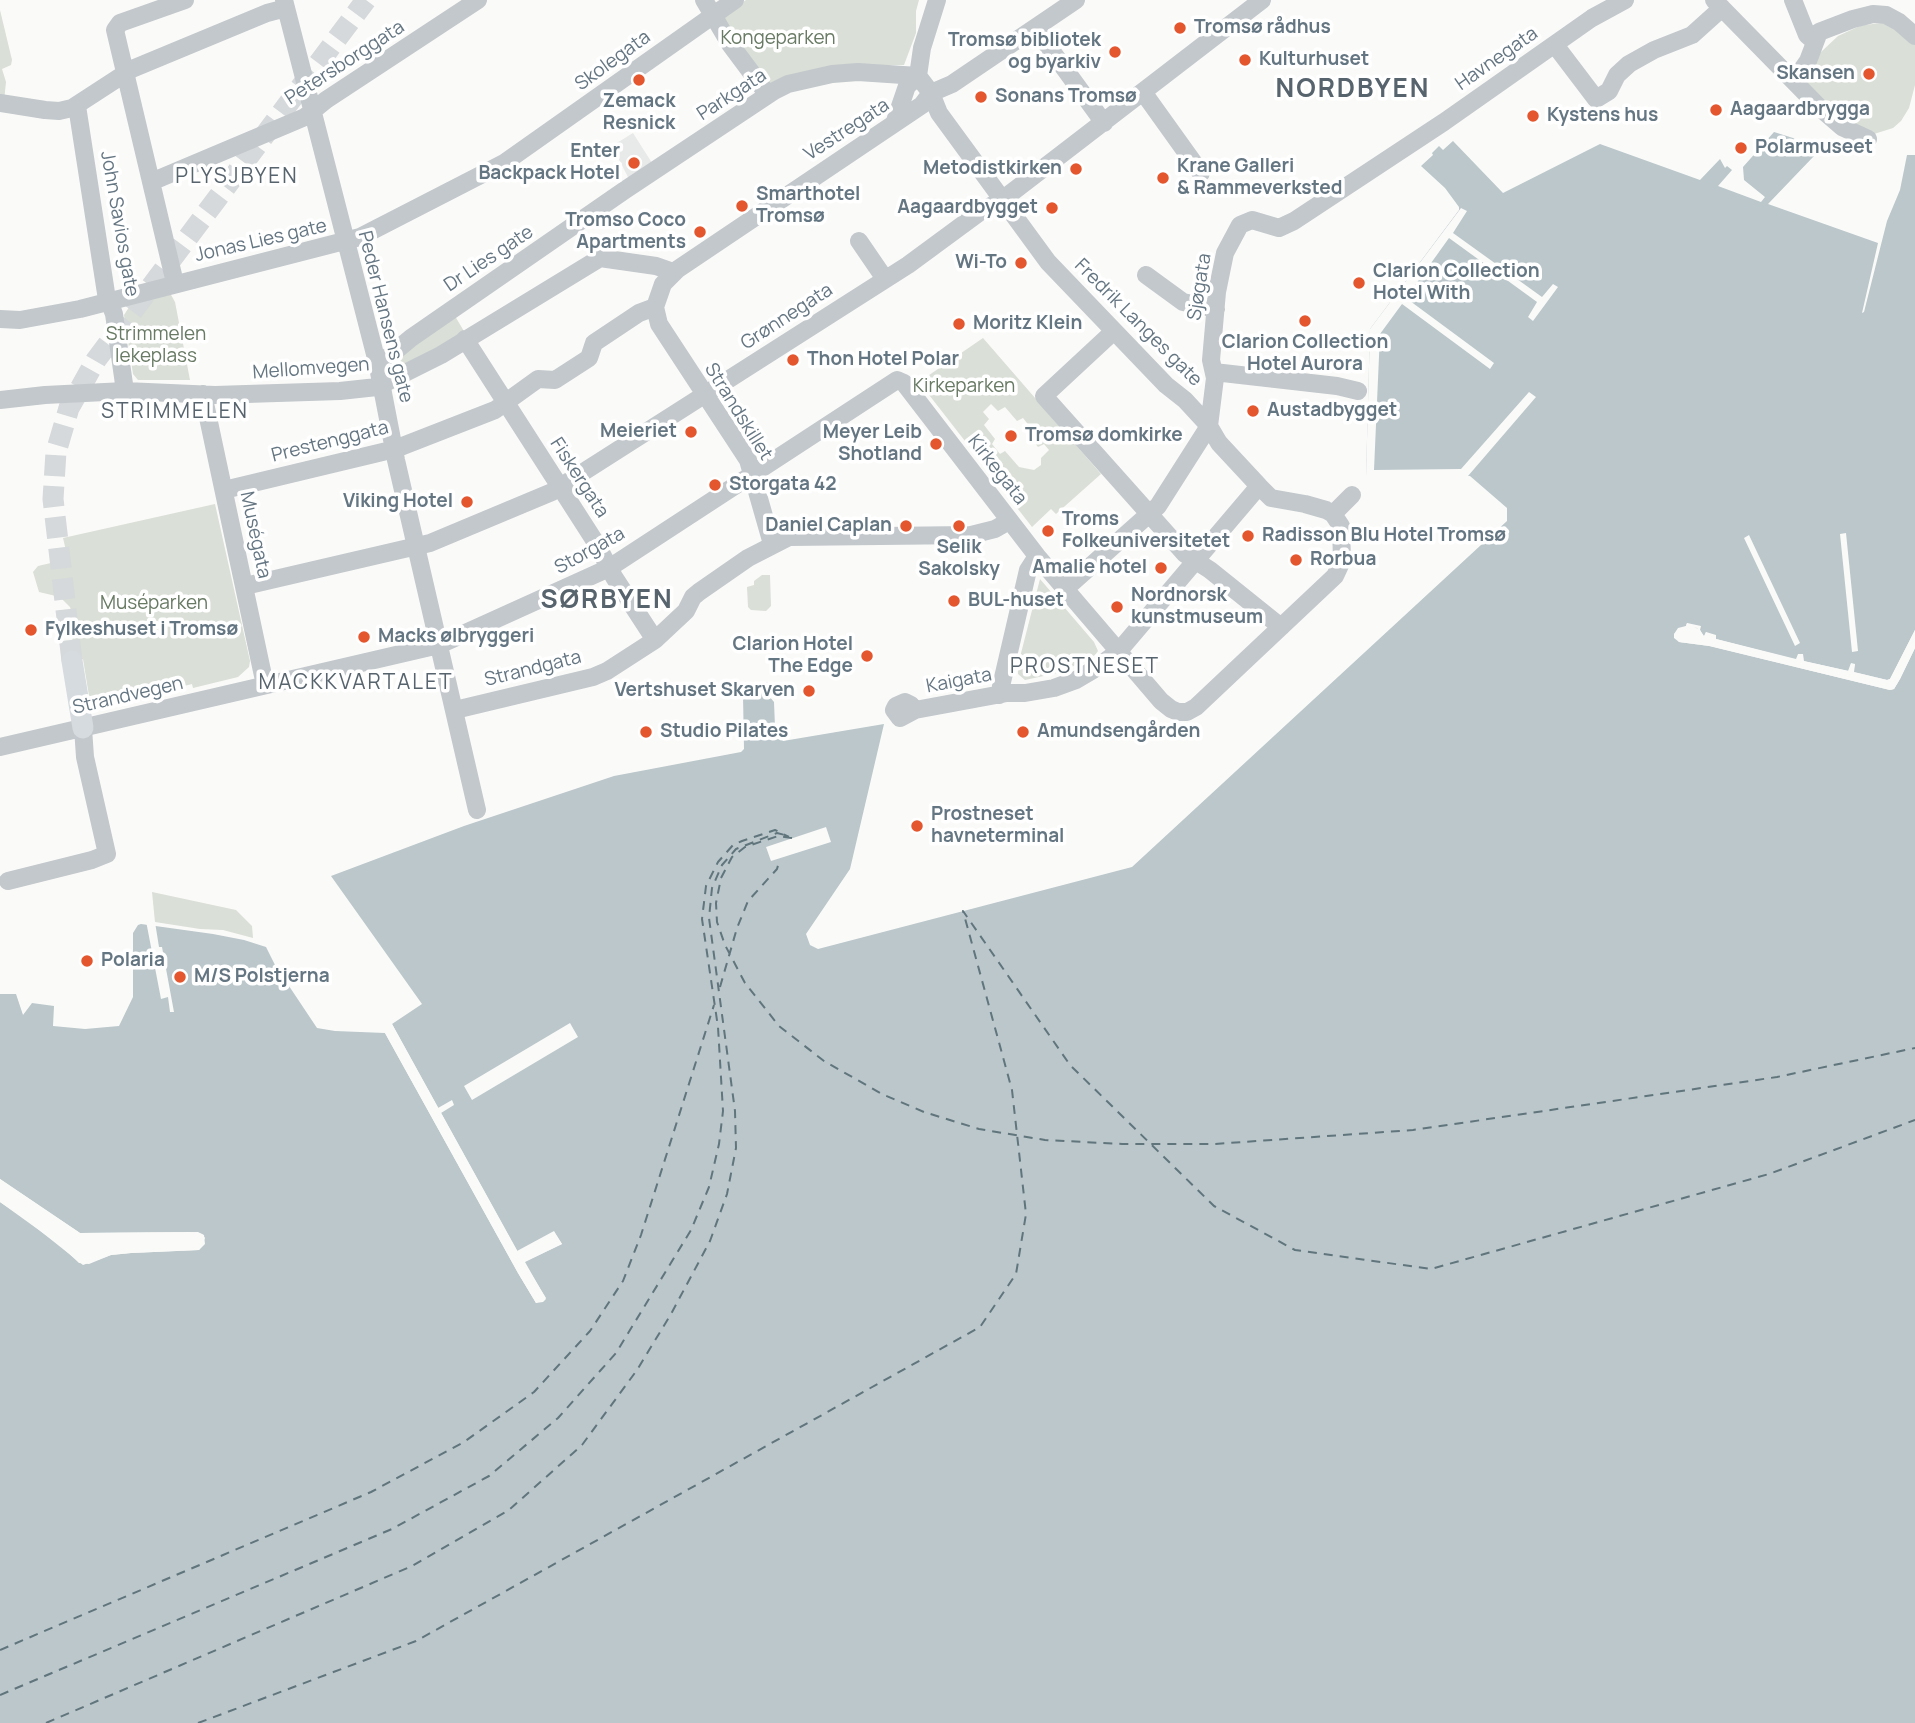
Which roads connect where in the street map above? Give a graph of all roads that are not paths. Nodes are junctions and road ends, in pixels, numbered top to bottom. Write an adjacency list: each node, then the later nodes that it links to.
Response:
1 (185, 0): 17 (street)
2 (478, 0): 25 (street, Petersborggata)
3 (735, 0): 12 (street, Skolegata)
4 (937, 0): 18 (street)
5 (1076, 0): 13 (street, Vestregata)
6 (1262, 0): 20 (street, Grønnegata)
7 (1625, 0): 11 (street, Havnegata)
8 (1793, 0): 15 (street)
9 (285, 4): 17 (street); 25 (street, Peder Hansens gate)
10 (1718, 4): 16 (street); 19 (street)
11 (1599, 6): 16 (street, Havnegata)
12 (709, 7): 22 (street); 29 (street, Skolegata)
13 (1035, 28): 21 (street, Vestregata); 26 (street)
14 (1915, 36): 15 (street)
15 (1815, 43): 19 (street)
16 (1555, 45): 34 (street, Havnegata)
17 (125, 74): 24 (street); 31 (street)
18 (918, 76): 21 (street, Fredrik Langes gate); 22 (street, Parkgata); 27 (street)
19 (1794, 81): 28 (street)
20 (1143, 92): 26 (street, Grønnegata); 30 (street)
21 (931, 93): 27 (street, Vestregata); 33 (street, Fredrik Langes gate)
22 (768, 95): 32 (street, Parkgata)
23 (0, 103): 24 (street)
24 (77, 106): 41 (street, John Savios gate)
25 (313, 110): 31 (street, Petersborggata); 36 (street, Peder Hansens gate)
26 (1104, 123): 33 (street, Grønnegata)
27 (894, 124): 37 (street, Vestregata)
28 (1868, 139)
29 (516, 155): 36 (street, Jonas Lies gate)
30 (1200, 173)
31 (151, 182): 40 (street)
32 (625, 190): 47 (street, Dr Lies gate)
33 (1002, 200): 39 (street, Grønnegata); 45 (street, Fredrik Langes gate)
34 (1273, 228): 43 (street, Sjøgata)
35 (859, 241): 39 (street)
36 (345, 242): 40 (street, Jonas Lies gate); 47 (street, Peder Hansens gate)
37 (673, 272): 42 (street, Vestregata); 46 (street, Mellomvegen)
38 (1146, 275): 43 (street)
39 (885, 279): 54 (street, Grønnegata)
40 (174, 283): 41 (street, Jonas Lies gate)
41 (110, 301): 44 (street, Jonas Lies gate); 51 (street, John Savios gate)
42 (654, 307): 54 (street, Strandskillet); 56 (street, Prestenggata)
43 (1216, 309): 48 (street, Sjøgata)
44 (0, 319)
45 (1114, 331): 57 (street, Fredrik Langes gate); 65 (street)
46 (465, 340): 50 (street, Mellomvegen); 56 (street, Fiskergata)
47 (377, 362): 50 (street, Peder Hansens gate)
48 (1214, 372): 52 (street); 57 (street, Sjøgata)
49 (902, 382): 59 (street, Storgata); 66 (street, Kirkegata)
50 (381, 385): 53 (street, Mellomvegen); 58 (street, Peder Hansens gate)
51 (125, 391): 53 (street, Mellomvegen); 55 (street, Mellomvegen)
52 (1358, 391)
53 (203, 394): 62 (street, Muségata)
54 (706, 394): 59 (street, Strandskillet); 61 (street, Grønnegata)
55 (0, 400)
56 (506, 404): 58 (street, Prestenggata); 61 (street, Fiskergata)
57 (1209, 426): 60 (street, Fredrik Langes gate); 65 (street, Sjøgata)
58 (394, 449): 62 (street, Prestenggata); 67 (street, Peder Hansens gate)
59 (754, 474): 68 (street, Strandskillet); 71 (street, Storgata)
60 (1259, 486): 64 (street, Fredrik Langes gate); 70 (street, Kaigata)
61 (560, 487): 67 (street, Grønnegata); 71 (street, Fiskergata)
62 (224, 490): 72 (street, Muségata)
63 (1352, 495): 64 (street)
64 (1333, 514): 74 (street)
65 (1149, 515): 70 (street); 73 (street, Sjøgata)
66 (1010, 521): 68 (street, Strandgata); 69 (street, Kirkegata)
67 (417, 544): 72 (street, Grønnegata); 76 (street, Peder Hansens gate)
68 (772, 544): 75 (street, Strandgata)
69 (1037, 556): 73 (street, Kirkegata); 80 (street)
70 (1194, 561): 74 (street); 77 (street, Kaigata)
71 (609, 568): 75 (street, Fiskergata); 76 (street, Storgata)
72 (245, 586): 79 (street, Muségata)
73 (1065, 589): 77 (street, Kirkegata)
74 (1281, 627): 77 (street, Kirkegata)
75 (655, 640): 81 (street, Strandgata)
76 (439, 645): 79 (street, Storgata); 81 (street, Peder Hansens gate)
77 (1118, 652): 80 (street, Kaigata)
78 (72, 661): 83 (main road)
79 (265, 685): 83 (street, Strandvegen)
80 (999, 695): 82 (street, Kaigata)
81 (455, 710): 85 (street)
82 (915, 710)
83 (83, 728): 84 (street, Strandvegen); 86 (street)
84 (0, 747)
85 (477, 810)
86 (8, 881)

